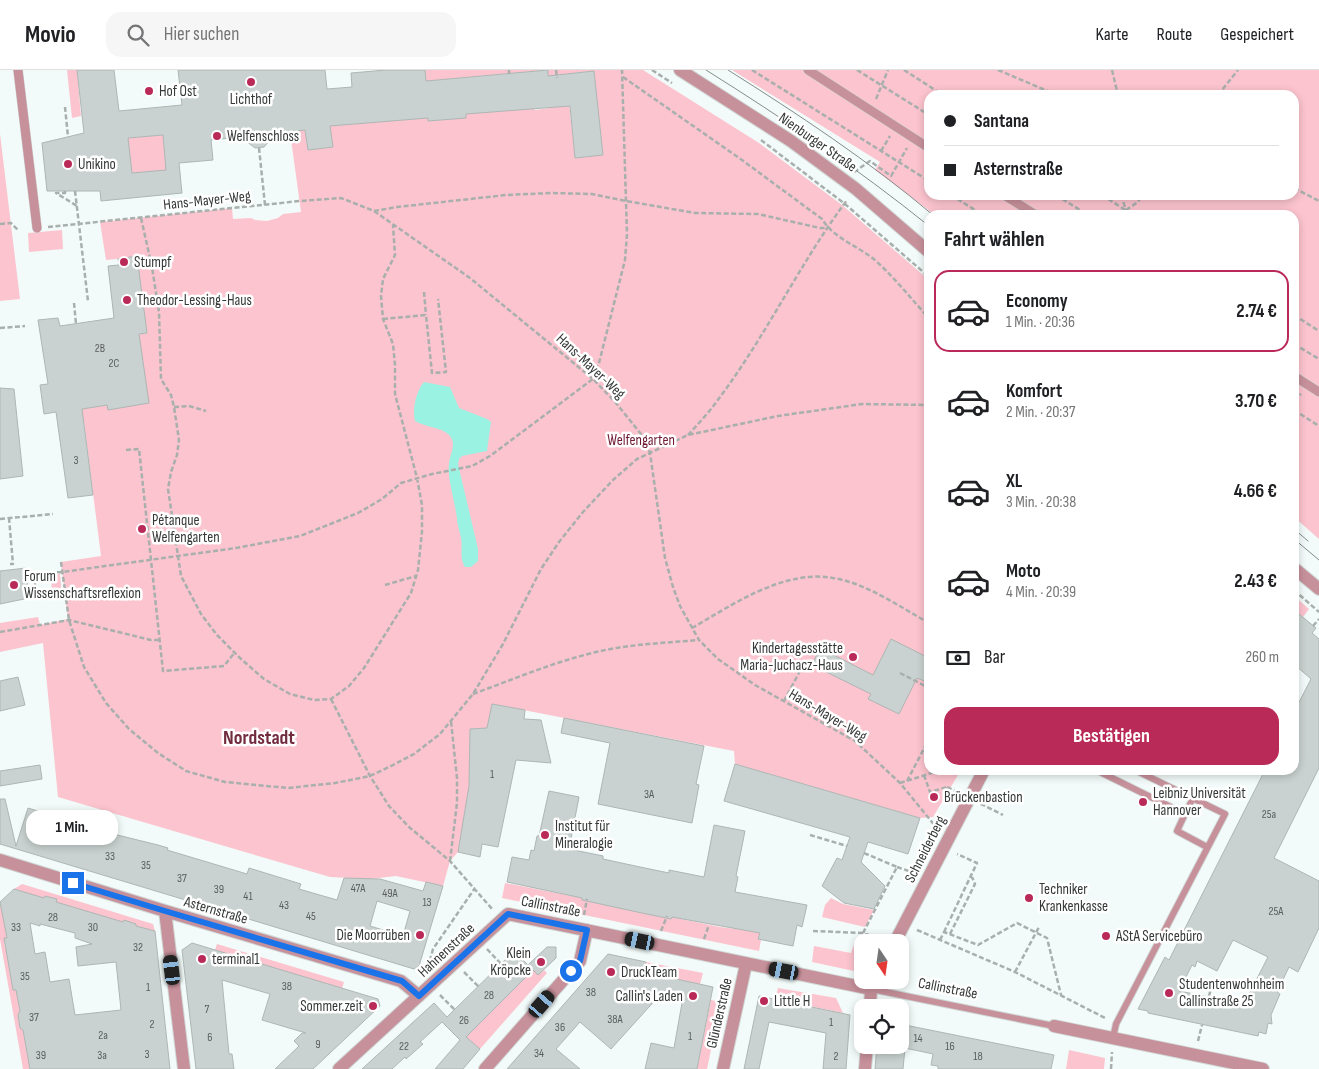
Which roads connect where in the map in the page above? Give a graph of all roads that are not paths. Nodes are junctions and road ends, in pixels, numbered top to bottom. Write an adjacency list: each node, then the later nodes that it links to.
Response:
1 (18, 70): 7 (street)
2 (680, 70): 8 (street, Nienburger Straße)
3 (808, 70): 4 (street)
4 (924, 145)
5 (1012, 200): 6 (street)
6 (1028, 210)
7 (37, 228)
8 (924, 248)
9 (1299, 379): 10 (street)
10 (1319, 392)
11 (1299, 572): 12 (street)
12 (1319, 589)
13 (981, 775): 23 (street, Schneiderberg)
14 (1106, 775): 17 (lane)
15 (1145, 775): 16 (lane)
16 (1193, 798): 17 (lane); 18 (lane)
17 (1185, 814): 18 (lane)
18 (1207, 847): 29 (lane)
19 (0, 860): 20 (street, Asternstraße)
20 (165, 911): 27 (street, Asternstraße); 31 (street)
21 (508, 914): 22 (street, Callinstraße); 27 (street, Hahnenstraße)
22 (587, 930): 24 (street, Callinstraße); 33 (street)
23 (899, 934)
24 (746, 964): 25 (street, Callinstraße); 34 (street, Glünderstraße)
25 (854, 982)
26 (892, 989): 28 (lane, Callinstraße)
27 (419, 996): 32 (street, Hahnenstraße)
28 (1054, 1026): 29 (street, Callinstraße)
29 (1113, 1038): 36 (street, Callinstraße)
30 (866, 1054): 35 (street)
31 (184, 1069)
32 (339, 1069)
33 (485, 1069)
34 (722, 1069)
35 (865, 1069)
36 (1263, 1069)

